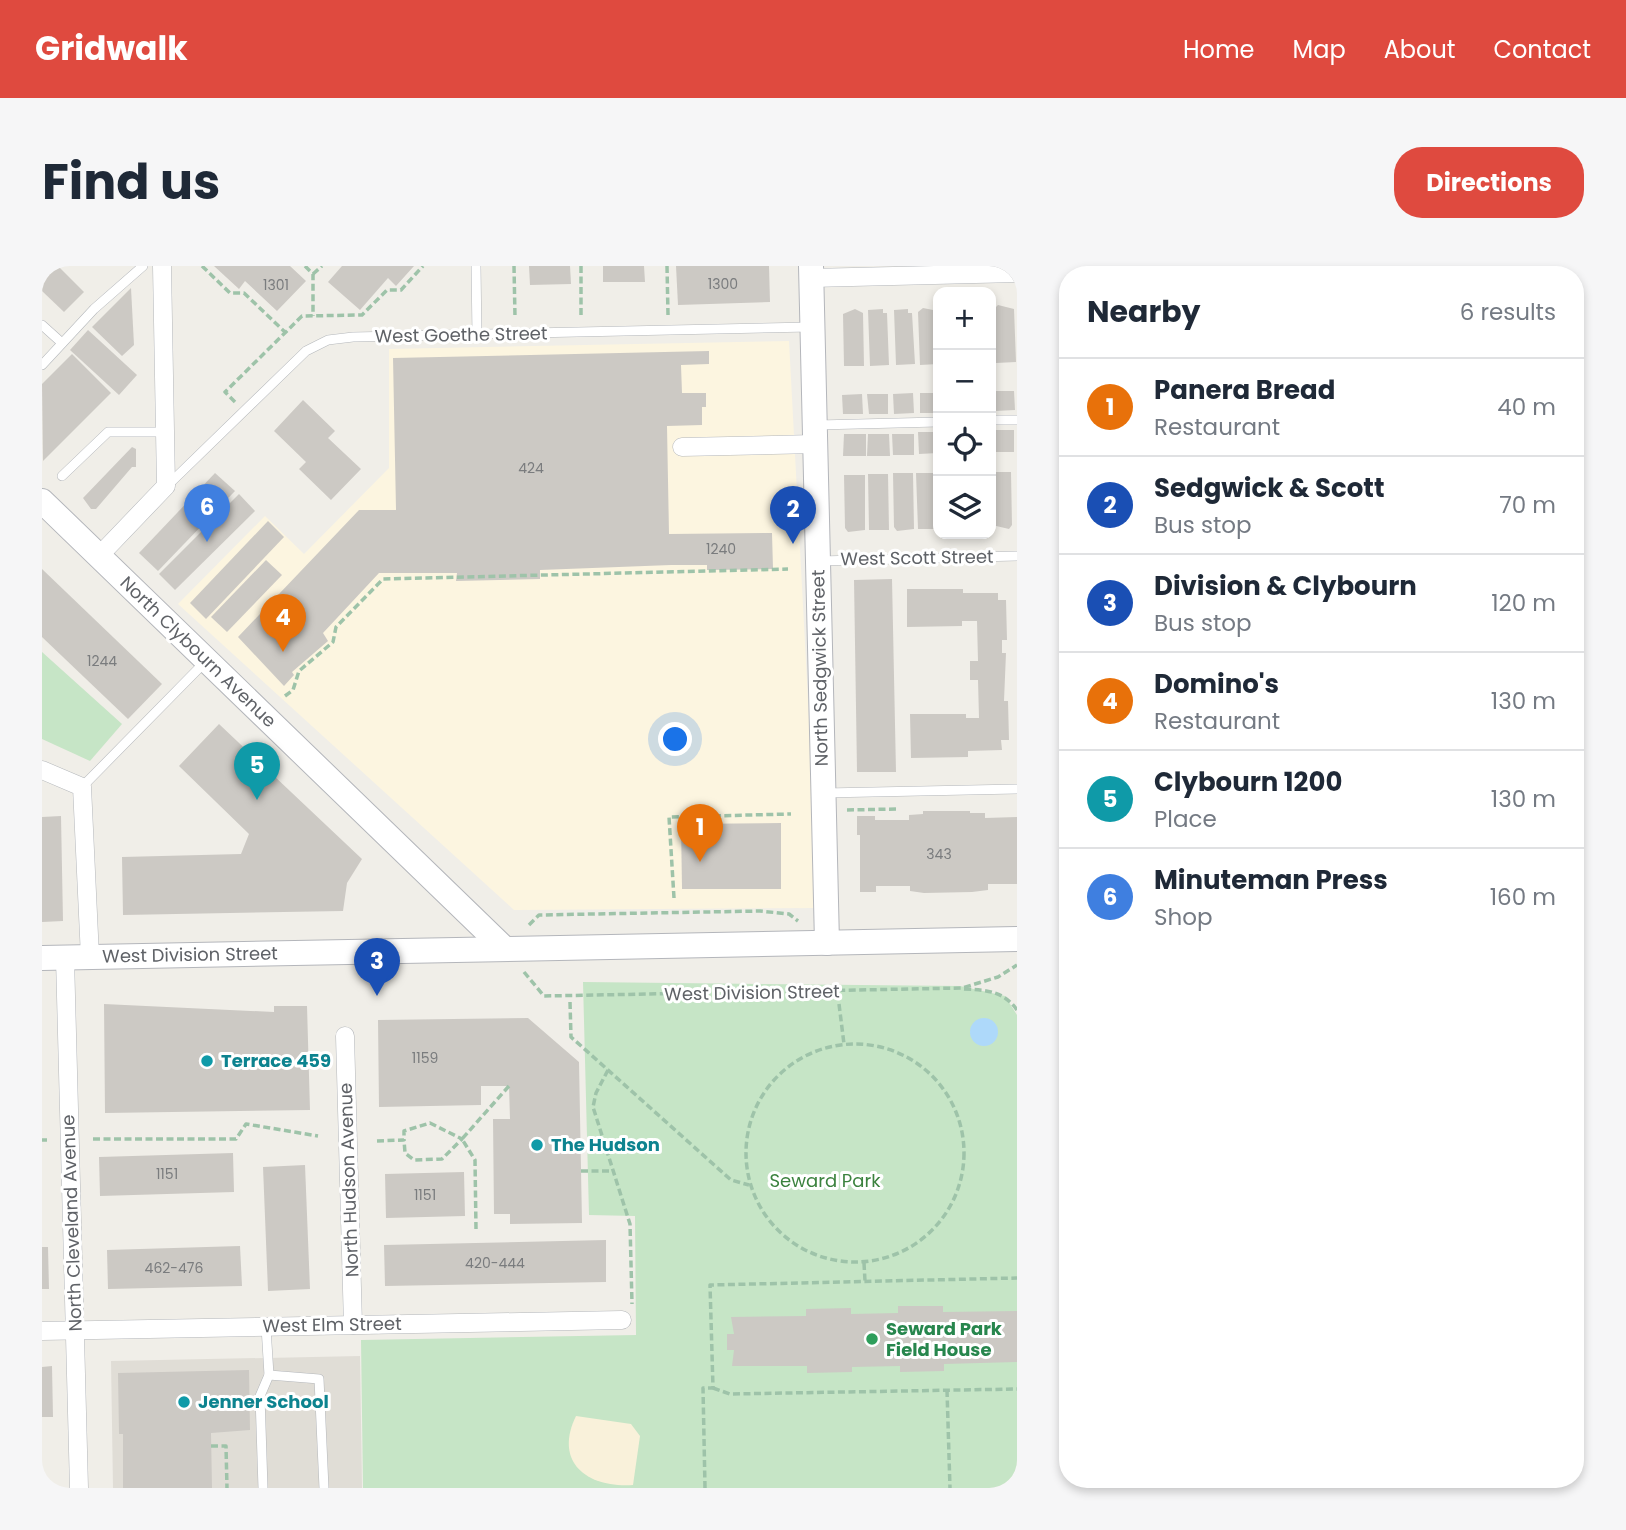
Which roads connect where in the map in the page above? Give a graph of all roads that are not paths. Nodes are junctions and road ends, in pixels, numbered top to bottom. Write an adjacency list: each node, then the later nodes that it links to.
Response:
1 (143, 266): 9 (lane)
2 (162, 266): 14 (street)
3 (476, 266): 8 (lane)
4 (811, 272): 5 (street); 7 (main road, North Sedgwick Street)
5 (1017, 273)
6 (42, 325): 9 (lane)
7 (812, 327): 8 (lane, West Goethe Street); 15 (main road, North Sedgwick Street)
8 (477, 336): 18 (lane, West Goethe Street)
9 (62, 343): 10 (lane)
10 (42, 365)
11 (996, 420): 12 (lane)
12 (1017, 420)
13 (933, 423): 15 (lane)
14 (165, 432): 17 (lane); 18 (street)
15 (815, 435): 16 (street); 22 (main road, North Sedgwick Street)
16 (682, 447)
17 (62, 476)
18 (166, 486): 20 (street)
19 (42, 501): 20 (main road, North Clybourn Avenue)
20 (99, 556): 23 (main road, North Clybourn Avenue)
21 (1017, 556): 22 (lane, West Scott Street)
22 (818, 561): 27 (main road, North Sedgwick Street)
23 (207, 661): 25 (lane); 30 (main road, North Clybourn Avenue)
24 (42, 770): 25 (street)
25 (82, 787): 31 (street)
26 (1017, 789): 27 (lane)
27 (823, 793): 29 (main road, North Sedgwick Street)
28 (1017, 939): 29 (main road, West Division Street)
29 (827, 943): 30 (main road, West Division Street)
30 (505, 949): 31 (main road, West Division Street)
31 (90, 957): 32 (main road, West Division Street)
32 (54, 958): 38 (street, North Cleveland Avenue)
33 (345, 1036): 35 (street, North Hudson Avenue)
34 (622, 1320): 35 (street, West Elm Street)
35 (353, 1325): 36 (street, West Elm Street)
36 (266, 1327): 38 (street, West Elm Street); 39 (lane)
37 (42, 1331): 38 (street, West Elm Street)
38 (75, 1331): 40 (street, North Cleveland Avenue)
39 (268, 1375): 41 (lane); 42 (lane)
40 (79, 1488)
41 (263, 1488)
42 (324, 1488)

